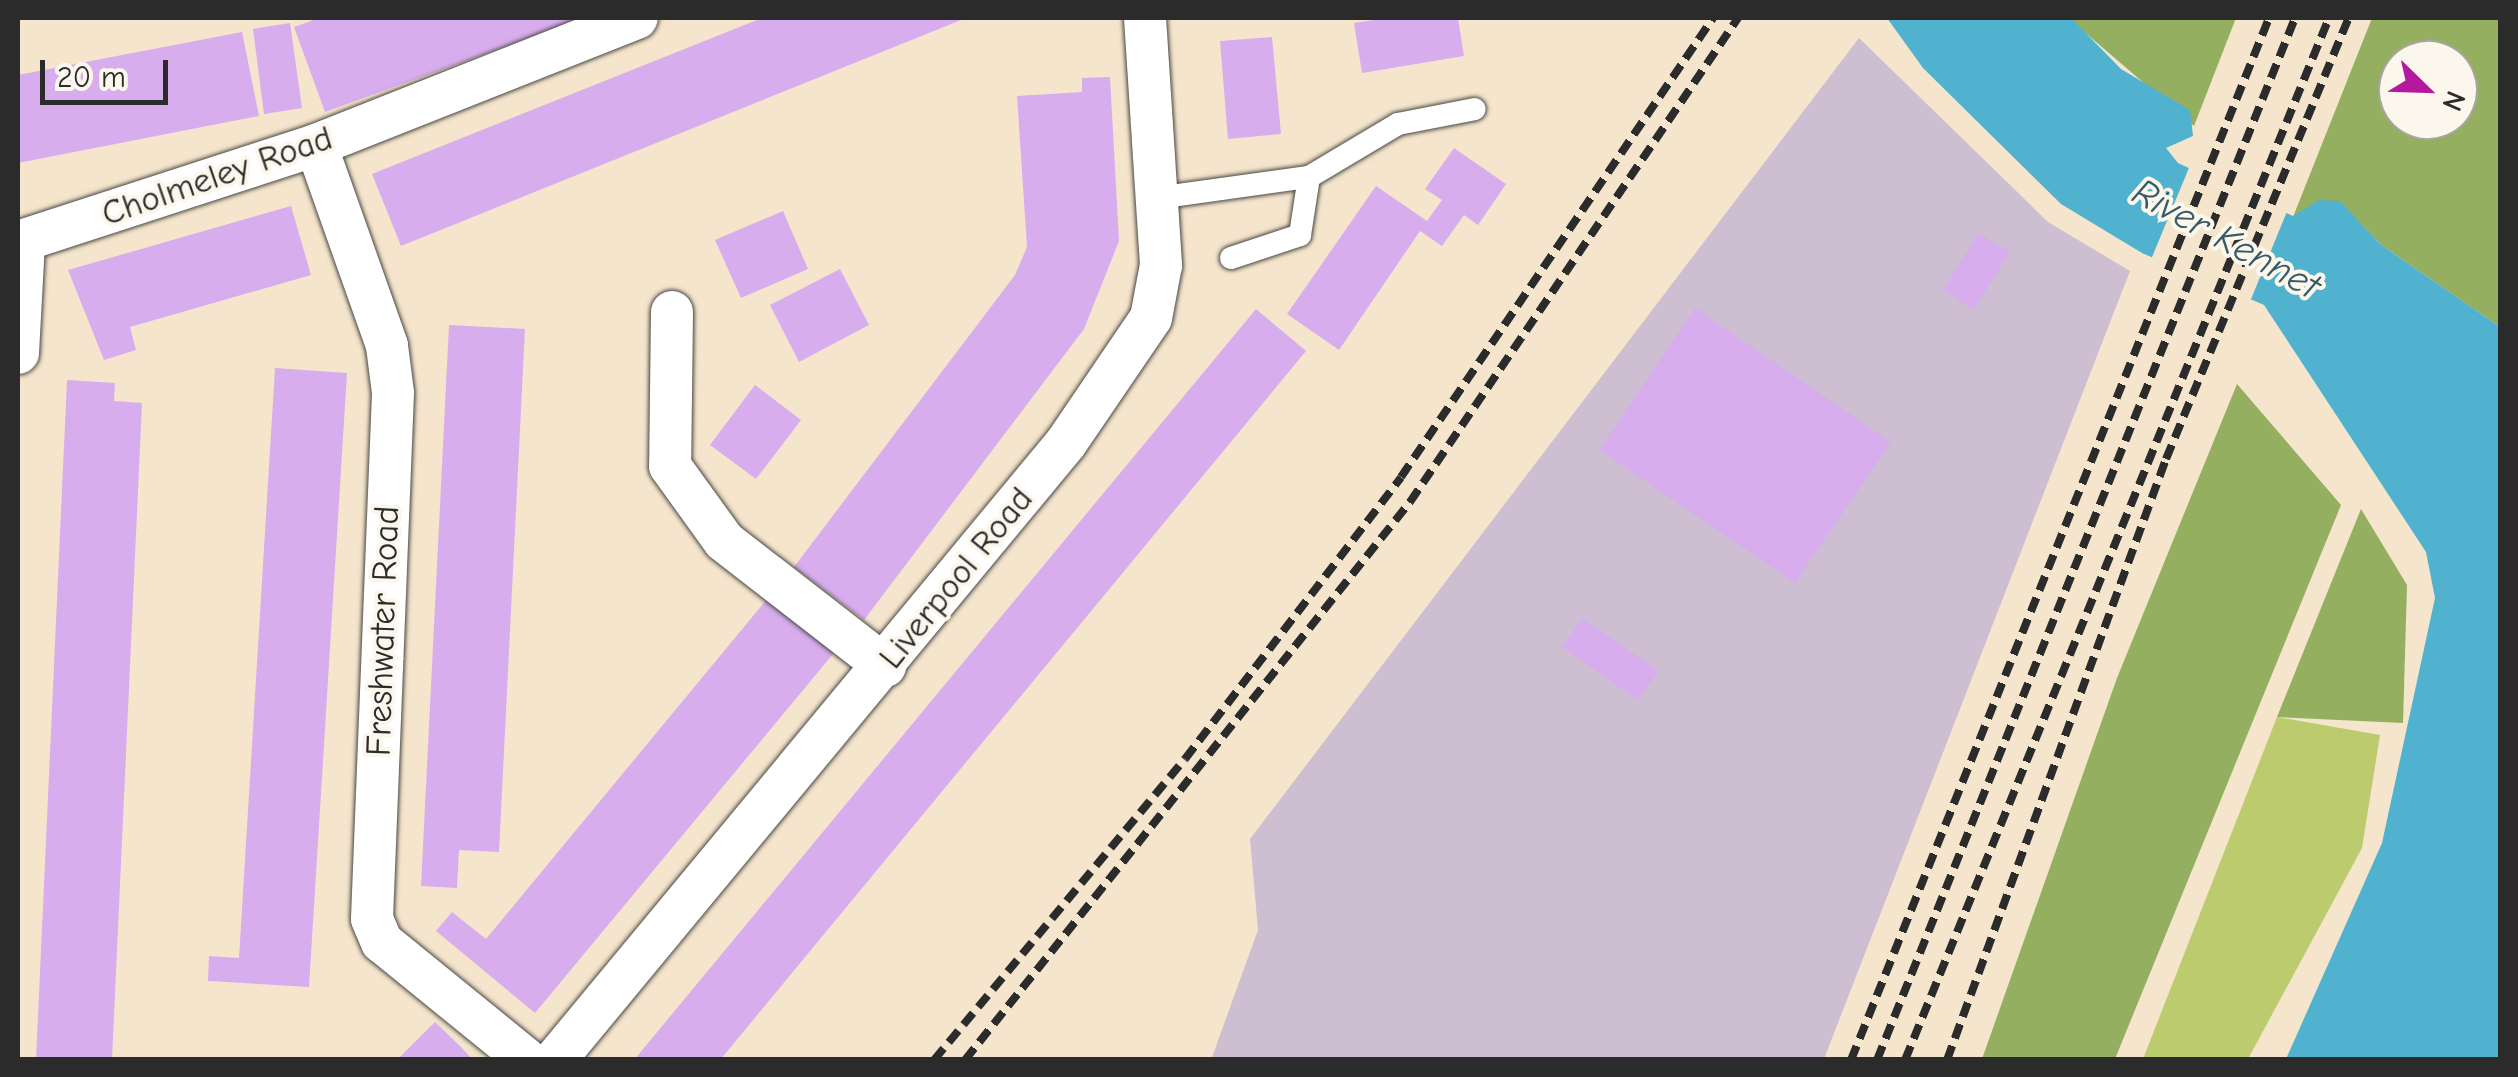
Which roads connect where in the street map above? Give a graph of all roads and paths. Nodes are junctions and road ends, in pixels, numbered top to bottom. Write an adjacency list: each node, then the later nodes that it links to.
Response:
1 (637, 18): 4 (street, Cholmeley Road)
2 (1145, 18): 6 (street, Liverpool Road)
3 (1475, 109): 5 (lane)
4 (316, 144): 7 (street, Cholmeley Road); 12 (street, Freshwater Road)
5 (1309, 177): 6 (lane); 8 (lane)
6 (1158, 198): 11 (street, Liverpool Road)
7 (21, 241): 10 (street)
8 (1232, 258)
9 (672, 312): 11 (street)
10 (18, 354)
11 (885, 666): 13 (street, Liverpool Road)
12 (527, 1060)
13 (555, 1060)

